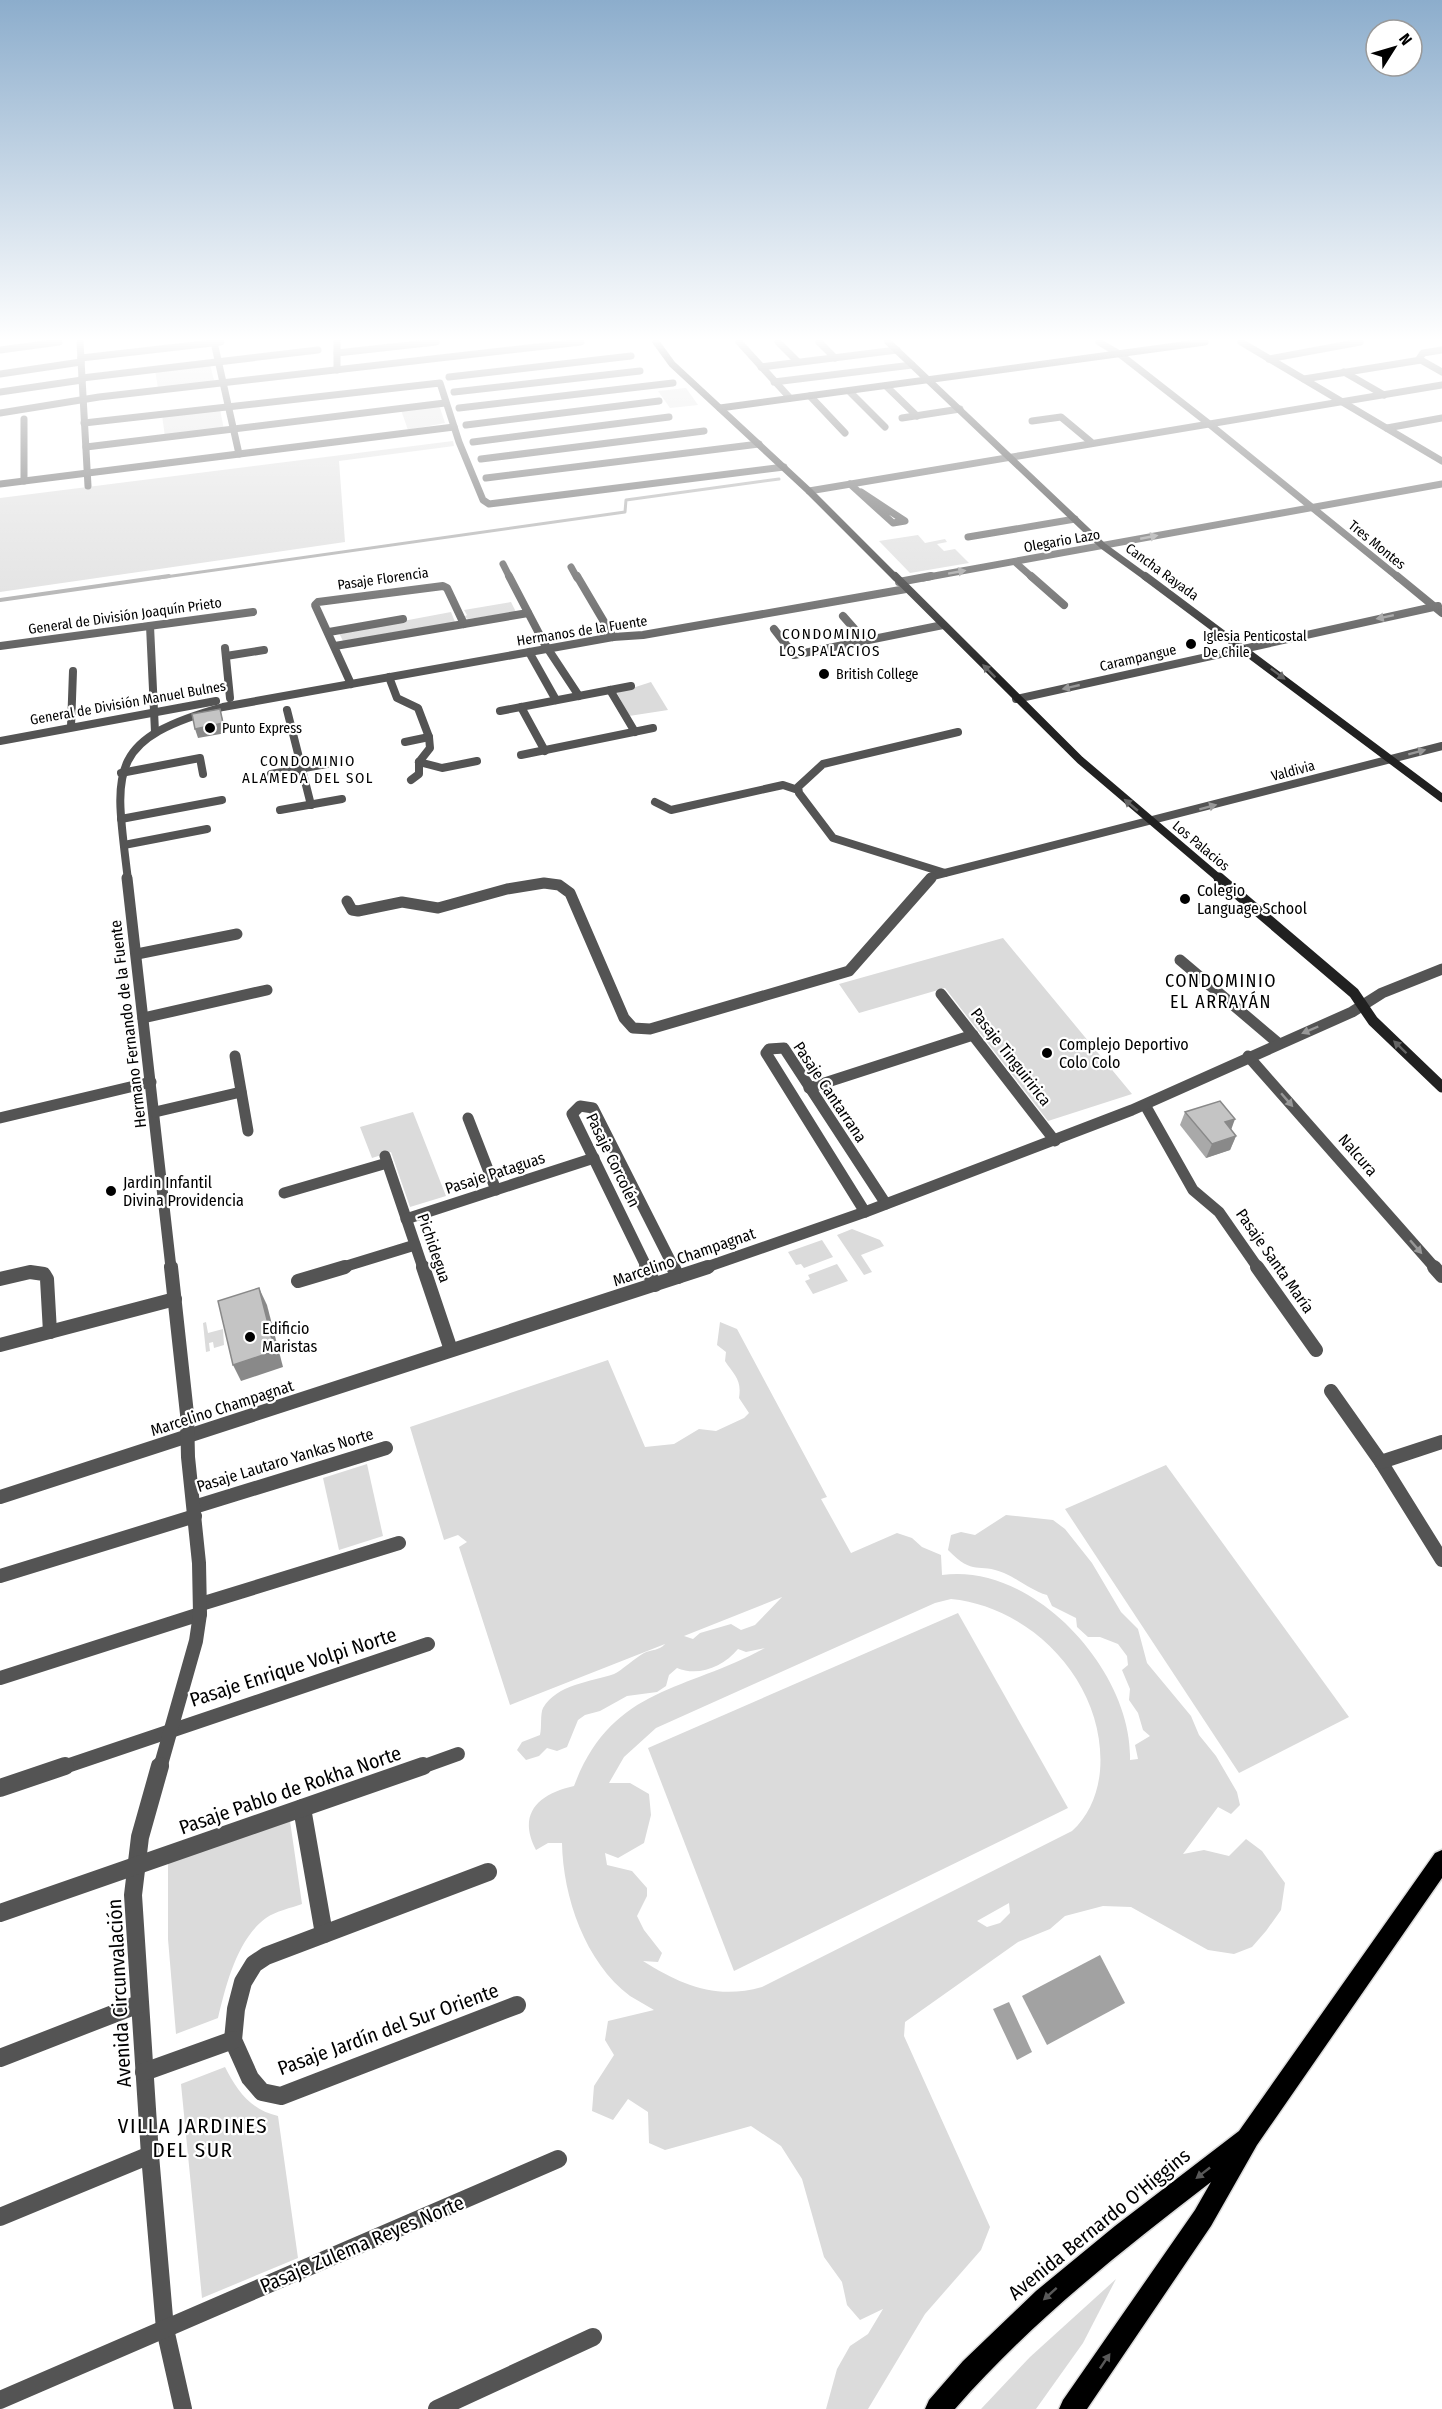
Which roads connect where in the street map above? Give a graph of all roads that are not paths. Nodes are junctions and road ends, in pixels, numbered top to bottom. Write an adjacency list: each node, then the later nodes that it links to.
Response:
1 (24, 454): 15 (street)
2 (86, 454): 13 (street)
3 (236, 454): 13 (street)
4 (465, 454): 12 (street)
5 (596, 454): 9 (street)
6 (770, 454): 12 (main road, Los Palacios)
7 (1020, 454): 10 (street)
8 (1247, 454): 22 (street, Tres Montes)
9 (587, 455): 11 (street); 14 (street)
10 (1011, 456): 17 (street); 23 (main road, Cancha Rayada)
11 (481, 459)
12 (784, 467): 20 (main road, Los Palacios)
13 (87, 473): 15 (street); 19 (street)
14 (486, 478)
15 (24, 481): 16 (street)
16 (0, 484)
17 (850, 484): 20 (street); 21 (street)
18 (1442, 484): 22 (street, Olegario Lazo)
19 (88, 486)
20 (809, 491): 29 (main road, Los Palacios)
21 (861, 492): 21 (street)
22 (1311, 506): 25 (street, Olegario Lazo, one-way to 22); 31 (street, Tres Montes)
23 (1075, 519): 24 (street); 25 (main road, Cancha Rayada)
24 (968, 537)
25 (1103, 546): 26 (street, Olegario Lazo); 46 (main road, Cancha Rayada)
26 (1015, 562): 29 (street, Olegario Lazo, one-way to 26); 30 (street)
27 (503, 564): 33 (street)
28 (571, 567): 42 (street)
29 (903, 586): 39 (main road, Los Palacios); 42 (street, Hermanos de la Fuente)
30 (1064, 605)
31 (1438, 606): 34 (street, Tres Montes); 46 (street, Carampangue, one-way to 46)
32 (254, 612): 38 (street, General de División Joaquín Prieto)
33 (528, 613): 37 (street); 47 (street)
34 (1442, 613)
35 (843, 616): 43 (street)
36 (403, 619): 41 (street)
37 (464, 624): 41 (street, Pasaje Florencia); 45 (street)
38 (150, 626): 44 (street, General de División Joaquín Prieto); 65 (street)
39 (943, 626): 43 (street); 59 (main road, Los Palacios, one-way to 39)
40 (774, 629): 43 (street)
41 (329, 632): 45 (street, Pasaje Florencia)
42 (613, 637): 47 (street, Hermanos de la Fuente)
43 (865, 641)
44 (0, 646)
45 (335, 646): 52 (street, Pasaje Florencia)
46 (1244, 648): 59 (street, Carampangue, one-way to 59); 77 (main road, Cancha Rayada, one-way to 77)
47 (548, 649): 49 (street, Hermanos de la Fuente); 56 (street)
48 (264, 650): 57 (street)
49 (529, 652): 51 (street, Hermanos de la Fuente); 60 (street)
50 (74, 671): 66 (street)
51 (389, 677): 52 (street, Hermanos de la Fuente); 61 (street)
52 (351, 684): 55 (street, Hermanos de la Fuente)
53 (631, 686): 54 (street)
54 (610, 690): 56 (street); 69 (street)
55 (283, 696): 58 (street, Hermanos de la Fuente); 81 (street)
56 (579, 696): 60 (street)
57 (230, 698): 58 (street, General de División Manuel Bulnes); 65 (street, General de División Manuel Bulnes)
58 (262, 699): 68 (street, Hermano Fernando de la Fuente)
59 (1016, 699): 94 (main road, Los Palacios, one-way to 59)
60 (556, 700): 62 (street)
61 (415, 705): 63 (street); 71 (street)
62 (521, 707): 64 (street); 75 (street)
63 (393, 708)
64 (500, 711)
65 (154, 713): 66 (street, General de División Manuel Bulnes); 68 (street)
66 (71, 727): 72 (street, General de División Manuel Bulnes)
67 (653, 729): 69 (street)
68 (155, 732): 82 (street, Hermano Fernando de la Fuente)
69 (635, 732): 75 (street)
70 (958, 732): 86 (street)
71 (429, 737): 73 (street); 79 (street)
72 (0, 741)
73 (405, 742)
74 (1442, 746): 77 (street, Valdivia, one-way to 74)
75 (545, 751): 76 (street)
76 (521, 755)
77 (1391, 759): 87 (main road, Cancha Rayada); 94 (street, Valdivia, one-way to 77)
78 (477, 761): 79 (street)
79 (419, 762): 85 (street)
80 (332, 763): 81 (street)
81 (302, 768): 84 (street); 91 (street)
82 (121, 773): 83 (street); 93 (street, Hermano Fernando de la Fuente)
83 (203, 774)
84 (272, 774)
85 (411, 780)
86 (798, 790): 90 (street); 97 (street)
87 (1442, 798)
88 (342, 799): 91 (street)
89 (222, 800): 93 (street)
90 (655, 802)
91 (311, 805): 92 (street)
92 (280, 810)
93 (121, 819): 96 (street, Hermano Fernando de la Fuente)
94 (1151, 822): 97 (street, Valdivia); 105 (main road, Los Palacios)
95 (207, 829): 96 (street)
96 (124, 845): 100 (street, Hermano Fernando de la Fuente)
97 (945, 873): 98 (street)
98 (347, 901)
99 (237, 934): 100 (street)
100 (137, 954): 106 (street, Hermano Fernando de la Fuente)
101 (1180, 960): 108 (street)
102 (1442, 969): 105 (street, Marcelino Champagnat)
103 (267, 990): 106 (street)
104 (941, 994): 107 (street, Pasaje Tinguiririca)
105 (1362, 1005): 108 (street, Marcelino Champagnat, one-way to 108); 112 (main road, Los Palacios, one-way to 105)
106 (143, 1018): 111 (street, Hermano Fernando de la Fuente)
107 (973, 1035): 113 (street); 120 (street, Pasaje Tinguiririca)
108 (1278, 1043): 110 (street, Marcelino Champagnat)
109 (235, 1056): 114 (street)
110 (1248, 1056): 115 (street, Marcelino Champagnat); 128 (street, Nalcura, one-way to 128)
111 (151, 1082): 116 (street, Hermano Fernando de la Fuente); 117 (street)
112 (1442, 1087)
113 (809, 1088): 124 (street, Pasaje Cantarrana); 125 (street, Pasaje Cantarrana)
114 (241, 1092): 116 (street); 119 (street)
115 (1145, 1105): 120 (street, Marcelino Champagnat); 137 (street, Pasaje Santa María)
116 (155, 1112): 133 (street, Hermano Fernando de la Fuente)
117 (0, 1118)
118 (468, 1118): 122 (street)
119 (248, 1131)
120 (1055, 1141): 124 (street, Marcelino Champagnat)
121 (594, 1158): 122 (street, Pasaje Pataguas); 129 (street, Pasaje Corcolén); 132 (street, Pasaje Corcolén)
122 (496, 1190): 126 (street, Pasaje Pataguas)
123 (284, 1193): 126 (street, Pichidegua)
124 (886, 1204): 125 (street, Marcelino Champagnat)
125 (865, 1212): 129 (street, Marcelino Champagnat)
126 (406, 1219): 127 (street, Pichidegua)
127 (415, 1245): 131 (street); 136 (street, Pichidegua)
128 (1442, 1276)
129 (678, 1277): 132 (street, Marcelino Champagnat)
130 (0, 1279): 134 (street)
131 (298, 1281)
132 (655, 1285): 136 (street, Marcelino Champagnat)
133 (175, 1299): 134 (street); 139 (street, Hermano Fernando de la Fuente)
134 (50, 1332): 135 (street)
135 (0, 1345)
136 (451, 1350): 139 (street, Marcelino Champagnat)
137 (1316, 1350)
138 (1331, 1391): 142 (street)
139 (188, 1437): 143 (street, Marcelino Champagnat); 144 (street, Avenida Circunvalación)
140 (1442, 1442): 142 (street)
141 (386, 1448): 144 (street, Pasaje Lautaro Yankas Norte)
142 (1381, 1462): 146 (street)
143 (0, 1497)
144 (194, 1511): 147 (street, Pasaje Lautaro Yankas Norte); 148 (street, Avenida Circunvalación)
145 (399, 1543): 148 (street)
146 (1442, 1560)
147 (0, 1576)
148 (200, 1609): 150 (street); 151 (street, Avenida Circunvalación)
149 (428, 1644): 151 (street, Pasaje Enrique Volpi Norte)
150 (0, 1678)
151 (171, 1729): 153 (street, Pasaje Enrique Volpi Norte); 156 (street, Avenida Circunvalación)
152 (458, 1754): 154 (street, Pasaje Pablo de Rokha Norte)
153 (0, 1788)
154 (302, 1808): 156 (street, Pasaje Pablo de Rokha Norte); 159 (street)
155 (1442, 1860): 165 (main road, Avenida Bernardo O'Higgins)
156 (135, 1866): 158 (street, Pasaje Pablo de Rokha Norte); 160 (street, Avenida Circunvalación)
157 (488, 1872): 159 (street)
158 (0, 1912)
159 (324, 1934): 162 (street)
160 (139, 2004): 163 (street); 164 (street, Avenida Circunvalación)
161 (517, 2005): 162 (street, Pasaje Jardín del Sur Oriente)
162 (233, 2040): 164 (street)
163 (0, 2058)
164 (144, 2072): 166 (street, Avenida Circunvalación)
165 (1249, 2137): 174 (main road, Avenida Bernardo O'Higgins, one-way to 174); 175 (main road, Avenida Bernardo O'Higgins, one-way to 165)
166 (150, 2155): 168 (street); 169 (street, Avenida Circunvalación)
167 (558, 2159): 169 (street, Pasaje Zulema Reyes Norte)
168 (0, 2217)
169 (165, 2329): 171 (street, Pasaje Zulema Reyes Norte); 172 (street, Avenida Circunvalación)
170 (593, 2337): 173 (street)
171 (0, 2400)
172 (183, 2409)
173 (437, 2409)
174 (938, 2409)
175 (1072, 2409)

